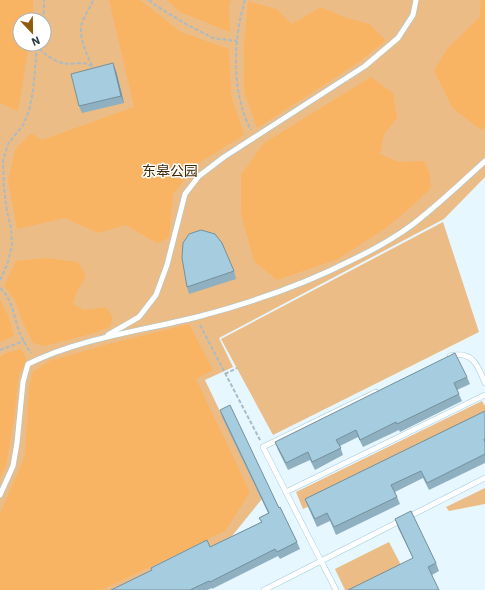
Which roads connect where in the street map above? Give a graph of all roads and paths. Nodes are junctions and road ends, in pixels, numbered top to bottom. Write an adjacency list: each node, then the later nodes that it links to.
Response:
1 (44, 0): 6 (path)
2 (93, 0): 10 (path)
3 (150, 0): 7 (path)
4 (245, 0): 7 (path)
5 (416, 0): 12 (lane)
6 (44, 12)
7 (237, 41): 12 (path)
8 (37, 52): 14 (path)
9 (42, 52): 10 (path)
10 (93, 67): 11 (path)
11 (97, 75)
12 (255, 138): 17 (lane)
13 (485, 161): 16 (lane)
14 (0, 280)
15 (0, 288): 18 (path)
16 (196, 317): 17 (lane); 23 (path)
17 (100, 339): 21 (lane)
18 (24, 341): 19 (path); 21 (path)
19 (0, 350)
20 (448, 357): 24 (lane)
21 (37, 360): 30 (lane)
22 (237, 368): 23 (path)
23 (226, 374): 27 (path)
24 (485, 383)
25 (384, 388): 27 (lane)
26 (485, 395): 29 (lane)
27 (264, 448): 29 (lane)
28 (485, 478): 31 (lane)
29 (286, 492): 31 (lane)
30 (0, 495)
31 (322, 561): 32 (lane); 33 (lane)
32 (264, 590)
33 (336, 590)

